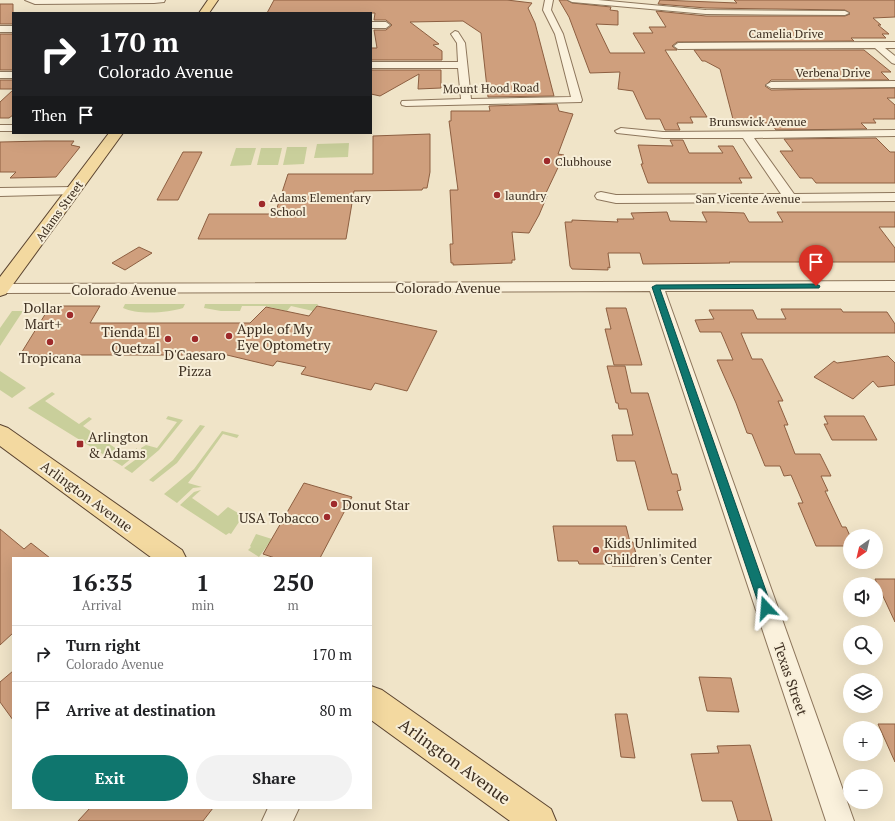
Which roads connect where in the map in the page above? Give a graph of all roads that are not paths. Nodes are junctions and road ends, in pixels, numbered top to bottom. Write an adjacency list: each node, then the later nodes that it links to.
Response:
1 (29, 0): 2 (street)
2 (161, 0)
3 (213, 0): 8 (main road)
4 (549, 0): 24 (street, Mount Hood Road)
5 (572, 0): 6 (street)
6 (636, 3): 7 (street)
7 (832, 4)
8 (205, 12)
9 (372, 25): 10 (street)
10 (386, 25)
11 (12, 28): 12 (street)
12 (0, 29)
13 (456, 34): 19 (street)
14 (877, 45): 15 (street, Camelia Drive); 16 (street, Camelia Drive); 17 (street)
15 (895, 45)
16 (678, 46)
17 (895, 61)
18 (372, 65): 19 (street)
19 (462, 65): 24 (street)
20 (0, 75): 21 (street)
21 (12, 75)
22 (895, 84): 23 (street, Verbena Drive)
23 (771, 85)
24 (466, 101): 25 (street, Mount Hood Road)
25 (406, 103)
26 (0, 128): 27 (street)
27 (12, 128)
28 (621, 131): 31 (street, Brunswick Avenue)
29 (895, 133): 31 (street, Brunswick Avenue)
30 (115, 134): 32 (main road, Adams Street)
31 (747, 134): 35 (street)
32 (74, 191): 33 (street); 39 (main road, Adams Street)
33 (0, 192)
34 (601, 196): 35 (street, San Vicente Avenue)
35 (790, 198): 36 (street, San Vicente Avenue)
36 (895, 198)
37 (895, 286): 38 (street, Colorado Avenue)
38 (656, 287): 39 (street, Colorado Avenue); 46 (street, Texas Street)
39 (1, 293)
40 (0, 434): 41 (main road, Arlington Avenue)
41 (172, 557)
42 (372, 702): 45 (main road, Arlington Avenue)
43 (285, 809): 44 (street)
44 (276, 821)
45 (539, 821)
46 (840, 821)

